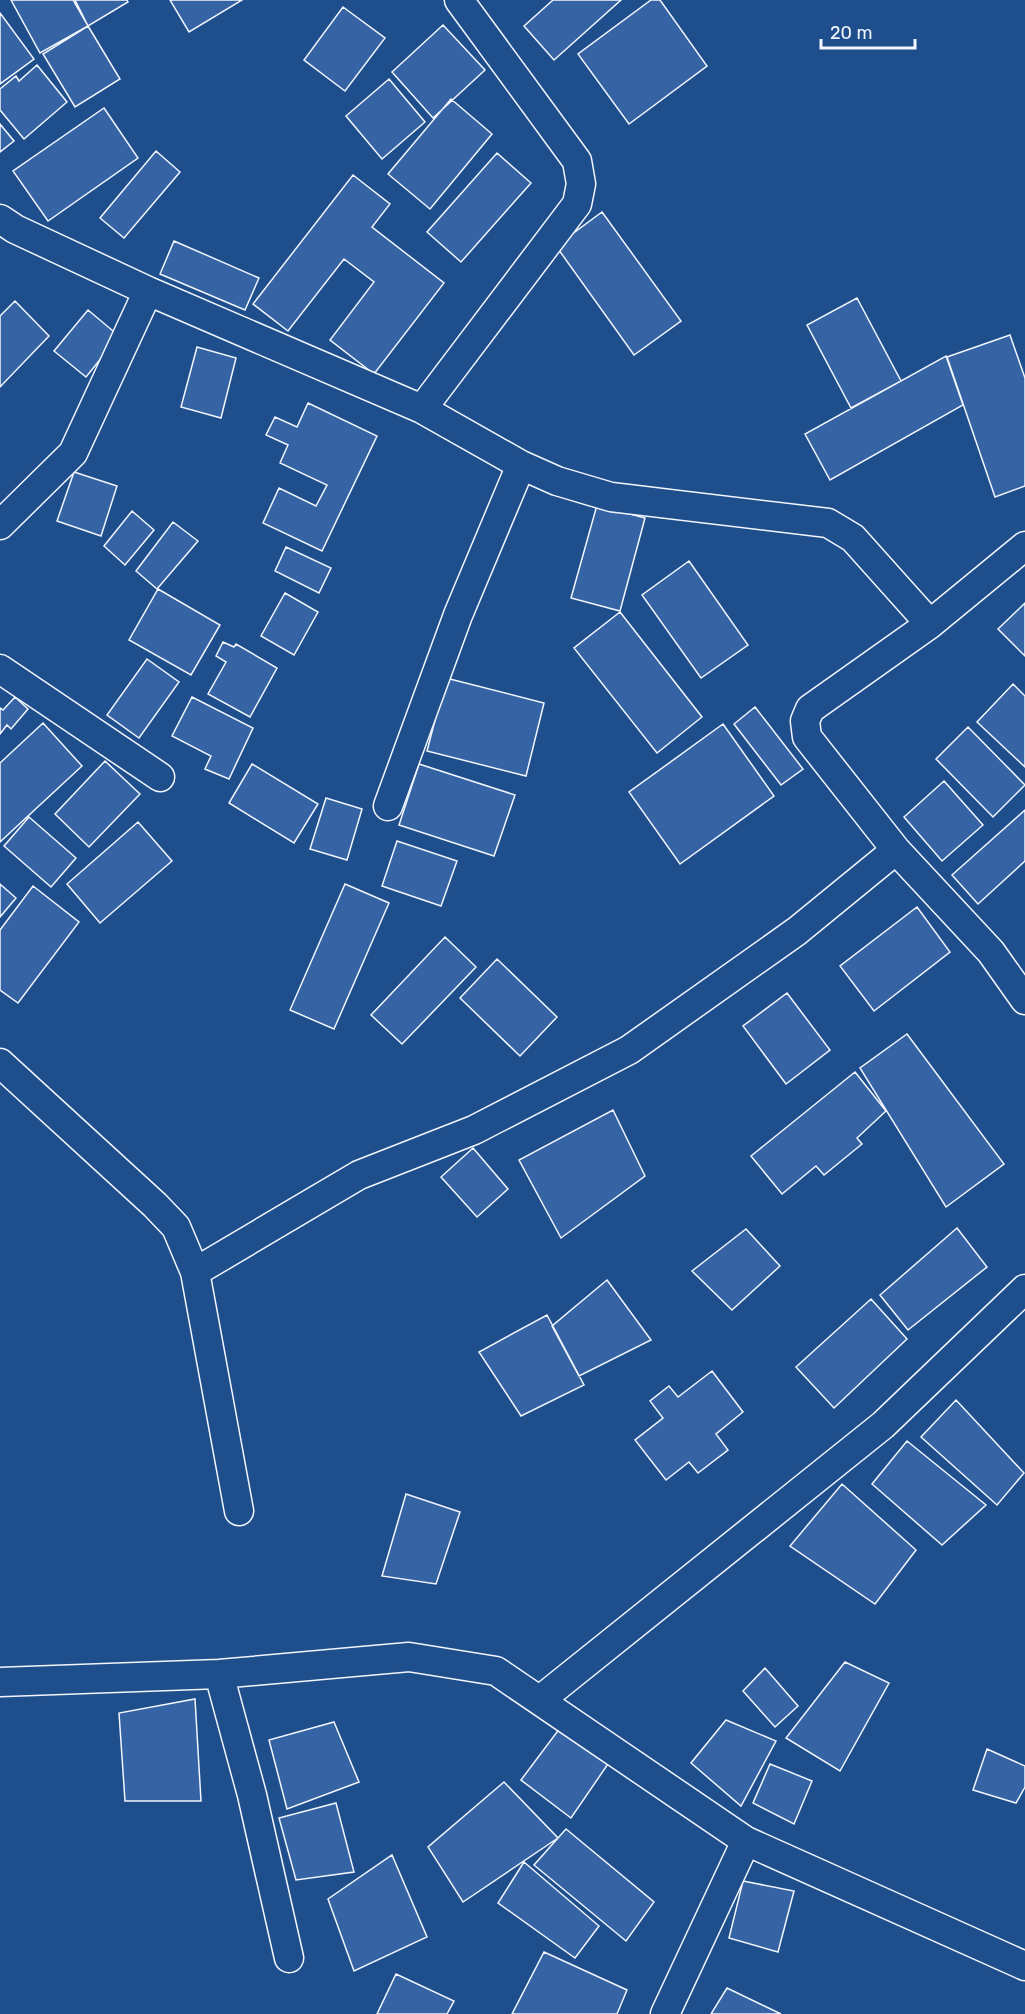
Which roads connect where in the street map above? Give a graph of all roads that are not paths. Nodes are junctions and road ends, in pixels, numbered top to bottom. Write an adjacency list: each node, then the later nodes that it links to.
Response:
1 (459, 0): 4 (street)
2 (0, 219): 3 (street)
3 (148, 291): 4 (street); 6 (street)
4 (422, 409): 5 (street)
5 (521, 465): 8 (street); 11 (street)
6 (0, 525)
7 (1025, 546): 8 (street)
8 (930, 624): 12 (street)
9 (0, 669): 10 (street)
10 (160, 777)
11 (388, 806)
12 (896, 850): 13 (street); 15 (street)
13 (1025, 1000)
14 (0, 1063): 15 (street)
15 (195, 1272): 17 (street)
16 (1025, 1289): 20 (street)
17 (239, 1511)
18 (219, 1674): 19 (street); 20 (street); 22 (street)
19 (0, 1682)
20 (540, 1700): 21 (street)
21 (746, 1841): 23 (street); 24 (street)
22 (289, 1958)
23 (1025, 1966)
24 (665, 2014)

